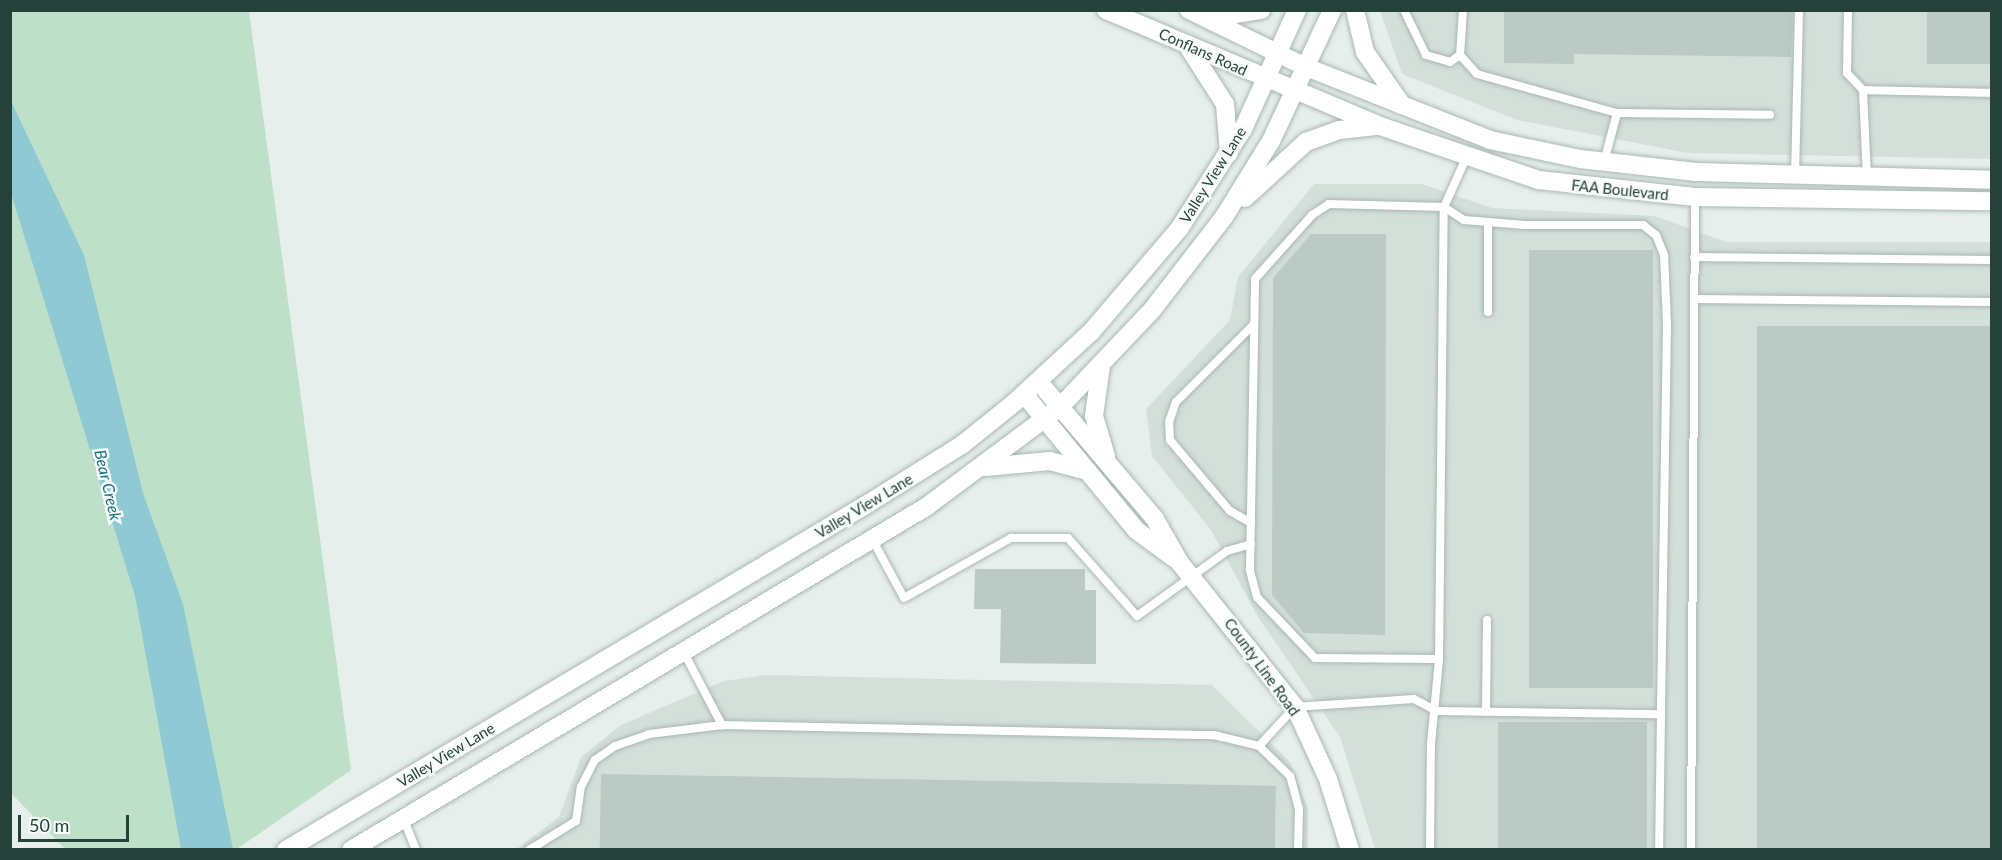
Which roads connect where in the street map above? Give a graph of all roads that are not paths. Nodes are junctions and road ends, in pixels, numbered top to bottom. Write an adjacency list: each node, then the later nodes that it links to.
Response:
1 (1106, 10): 12 (main road, Conflans Road)
2 (1189, 10): 11 (main road, Conflans Road)
3 (1262, 10): 11 (main road)
4 (1298, 10): 13 (main road, Valley View Lane)
5 (1332, 10): 15 (main road, Valley View Lane)
6 (1355, 10): 20 (main road)
7 (1404, 10): 14 (lane)
8 (1463, 10): 14 (lane)
9 (1799, 10): 27 (lane)
10 (1848, 10): 18 (lane)
11 (1206, 18): 13 (main road, Conflans Road)
12 (1186, 44): 16 (main road, Conflans Road); 24 (main road)
13 (1279, 53): 15 (main road, FAA Boulevard); 16 (main road, Valley View Lane)
14 (1460, 55): 21 (lane)
15 (1306, 67): 17 (main road, Valley View Lane); 20 (main road, FAA Boulevard)
16 (1267, 79): 17 (main road, FAA Boulevard); 24 (main road, Valley View Lane)
17 (1295, 90): 23 (main road, FAA Boulevard); 34 (main road, Valley View Lane)
18 (1863, 90): 19 (lane); 28 (lane)
19 (1992, 93)
20 (1402, 105): 26 (main road, FAA Boulevard)
21 (1617, 113): 22 (lane); 26 (lane)
22 (1770, 115)
23 (1380, 126): 25 (main road, FAA Boulevard); 34 (main road)
24 (1229, 153): 43 (main road, Valley View Lane)
25 (1466, 158): 30 (main road, FAA Boulevard); 33 (lane)
26 (1604, 162): 27 (main road, FAA Boulevard)
27 (1795, 175): 28 (main road, FAA Boulevard)
28 (1867, 177): 29 (main road, FAA Boulevard); 31 (main road)
29 (1992, 180)
30 (1695, 196): 31 (main road, FAA Boulevard); 36 (lane)
31 (1867, 199): 32 (main road, FAA Boulevard)
32 (1992, 201)
33 (1444, 207): 35 (lane); 41 (lane); 56 (lane)
34 (1224, 218): 42 (main road, Valley View Lane)
35 (1488, 222): 40 (lane); 60 (lane)
36 (1694, 257): 37 (lane); 38 (lane)
37 (1992, 260)
38 (1694, 299): 39 (lane); 72 (lane)
39 (1992, 302)
40 (1488, 312)
41 (1254, 324): 49 (lane); 49 (lane)
42 (1101, 366): 45 (main road, Valley View Lane); 46 (main road)
43 (1038, 381): 44 (main road, Valley View Lane); 45 (main road, County Line Road)
44 (1024, 394): 45 (main road, County Line Road); 54 (main road, Valley View Lane)
45 (1053, 412): 46 (main road, County Line Road); 47 (main road, Valley View Lane); 48 (main road, County Line Road)
46 (1108, 464): 52 (main road, County Line Road)
47 (981, 468): 48 (main road); 50 (main road, Valley View Lane)
48 (1088, 471): 52 (main road, County Line Road)
49 (1251, 523): 51 (lane)
50 (871, 538): 52 (lane); 55 (main road, Valley View Lane)
51 (1251, 544): 52 (lane); 56 (lane)
52 (1186, 570): 57 (main road, County Line Road)
53 (1487, 620): 59 (lane)
54 (665, 626): 55 (main road); 64 (main road, Valley View Lane)
55 (683, 651): 61 (lane); 63 (main road, Valley View Lane)
56 (1439, 659): 58 (lane)
57 (1295, 707): 58 (lane); 62 (lane); 69 (main road, County Line Road)
58 (1437, 711): 59 (lane); 70 (lane)
59 (1486, 712): 60 (lane)
60 (1661, 714): 71 (lane)
61 (722, 725): 62 (lane); 67 (lane)
62 (1258, 746): 68 (lane)
63 (404, 820): 65 (main road, Valley View Lane); 66 (lane)
64 (289, 848)
65 (351, 849)
66 (416, 849)
67 (529, 849)
68 (1298, 849)
69 (1350, 849)
70 (1430, 849)
71 (1659, 849)
72 (1691, 849)

